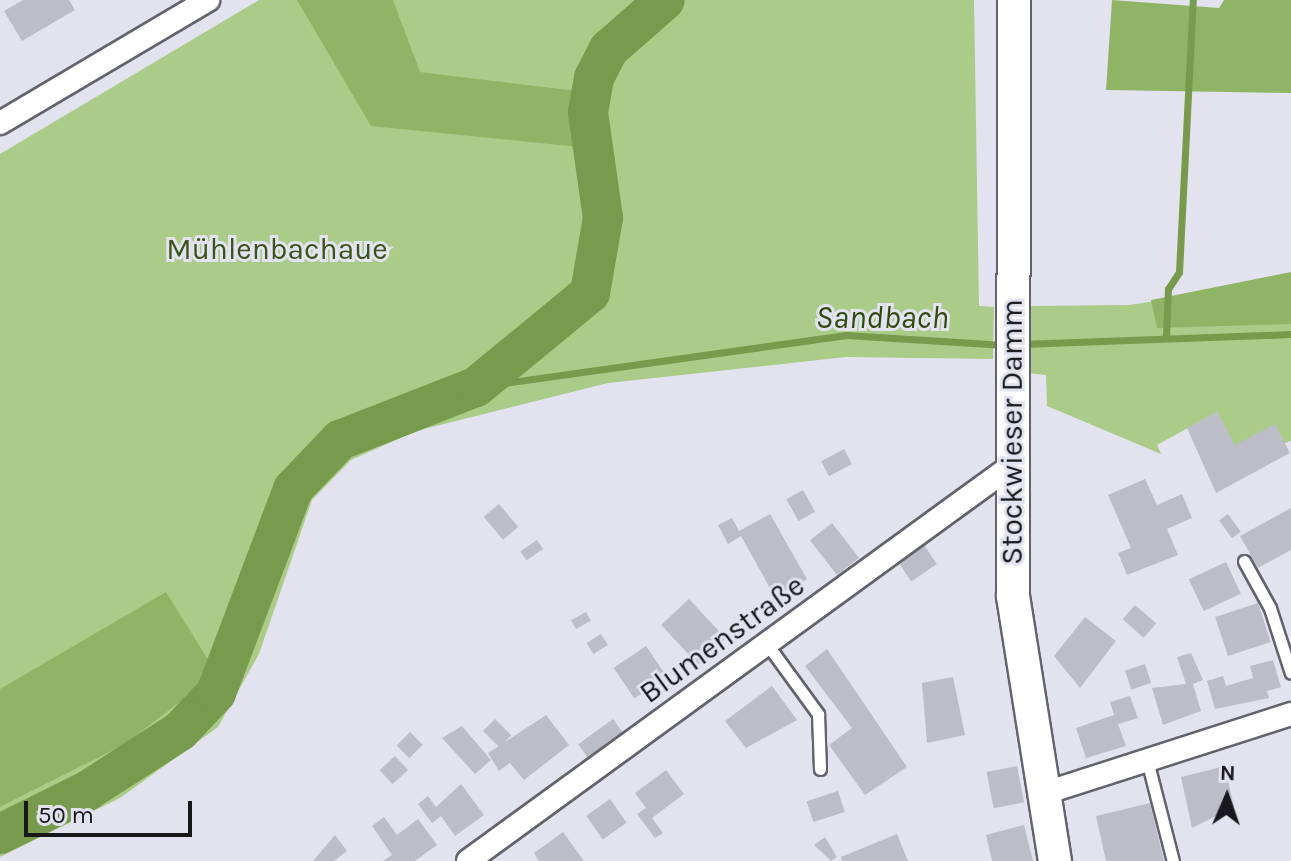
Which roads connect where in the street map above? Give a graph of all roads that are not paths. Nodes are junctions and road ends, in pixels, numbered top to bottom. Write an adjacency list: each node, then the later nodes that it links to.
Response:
1 (208, 0): 3 (street)
2 (1014, 0): 4 (street, Stockwieser Damm)
3 (0, 123)
4 (1011, 466): 6 (street, Blumenstraße); 11 (street, Stockwieser Damm)
5 (1244, 561): 7 (lane)
6 (767, 644): 10 (lane); 12 (street, Blumenstraße)
7 (1291, 673)
8 (1291, 714): 9 (street)
9 (1147, 760): 11 (street); 14 (lane)
10 (820, 769)
11 (1042, 794): 13 (street, Stockwieser Damm)
12 (468, 861)
13 (1055, 861)
14 (1173, 861)

